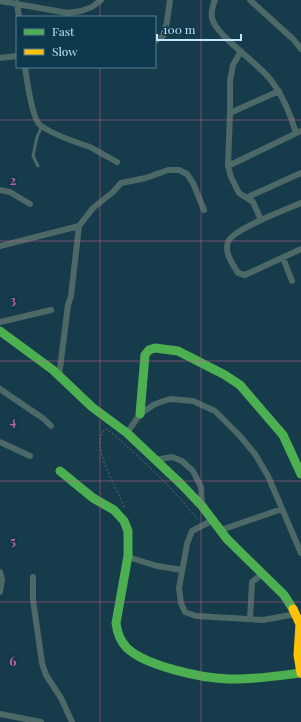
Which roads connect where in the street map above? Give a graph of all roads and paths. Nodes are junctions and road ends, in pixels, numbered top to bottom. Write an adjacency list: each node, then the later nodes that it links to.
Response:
1 (101, 0): 6 (street)
2 (170, 0): 8 (street)
3 (215, 0): 10 (street)
4 (250, 0): 9 (street)
5 (0, 1): 6 (street)
6 (17, 3): 7 (street)
7 (19, 16)
8 (156, 40)
9 (301, 48)
10 (241, 51): 14 (street); 15 (street)
11 (16, 56): 12 (street)
12 (0, 58)
13 (25, 68): 16 (street)
14 (279, 91): 15 (street); 17 (street)
15 (230, 113): 20 (street)
16 (42, 126): 18 (street); 19 (lane)
17 (298, 132): 20 (street)
18 (117, 162)
19 (38, 166)
20 (228, 166): 23 (street)
21 (301, 173): 23 (street)
22 (0, 190): 25 (street)
23 (248, 197): 27 (street)
24 (301, 203): 27 (street)
25 (30, 204)
26 (204, 210): 28 (street)
27 (261, 220): 31 (street)
28 (79, 226): 29 (street); 36 (street)
29 (0, 246)
30 (301, 249): 31 (street)
31 (283, 258): 32 (street)
32 (292, 281)
33 (50, 310): 34 (street)
34 (0, 322)
35 (0, 331): 36 (street)
36 (59, 376): 40 (street)
37 (0, 390): 39 (street)
38 (140, 414): 40 (street); 45 (street); 47 (street)
39 (51, 426)
40 (127, 433): 43 (street)
41 (0, 442): 42 (street)
42 (30, 456)
43 (156, 460): 46 (street); 46 (street)
44 (60, 471): 49 (street)
45 (301, 474)
46 (202, 506): 48 (street)
47 (282, 509): 51 (street); 52 (street)
48 (213, 520): 50 (street); 51 (street)
49 (125, 522): 50 (path); 53 (street)
50 (202, 525): 54 (street)
51 (221, 530): 56 (street)
52 (301, 553)
53 (128, 557): 54 (street); 61 (street)
54 (182, 570): 60 (street)
55 (0, 572): 58 (street)
56 (262, 574): 59 (street); 60 (street)
57 (34, 577): 64 (street)
58 (0, 592)
59 (296, 614): 60 (street); 61 (street)
60 (250, 619)
61 (301, 674)
62 (0, 714): 63 (street)
63 (41, 722)
64 (72, 722)

